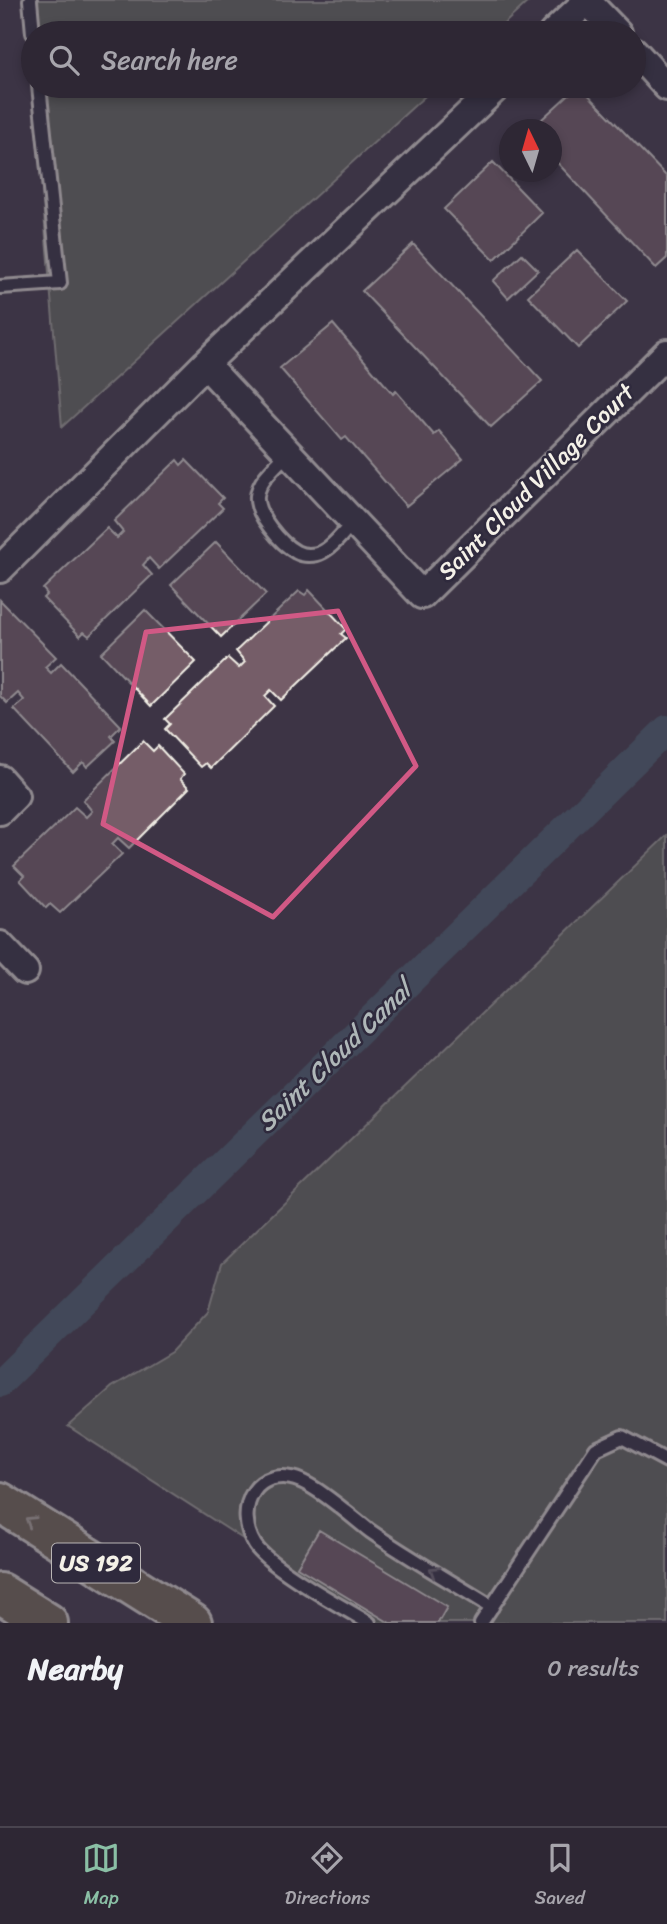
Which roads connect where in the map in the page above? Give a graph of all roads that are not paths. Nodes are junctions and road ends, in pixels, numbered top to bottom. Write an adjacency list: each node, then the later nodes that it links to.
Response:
1 (30, 0): 3 (lane)
2 (588, 0): 4 (street); 5 (street)
3 (32, 21)
4 (566, 21)
5 (607, 21)
6 (646, 64): 7 (street)
7 (667, 87)
8 (40, 98): 10 (lane)
9 (485, 98): 12 (street)
10 (0, 288)
11 (667, 353): 14 (street, Saint Cloud Village Court)
12 (205, 364): 13 (street, Saint Cloud Village Court); 15 (street)
13 (288, 453): 14 (street, Saint Cloud Village Court); 14 (lane)
14 (353, 522)
15 (0, 569)
16 (0, 779): 17 (street)
17 (0, 811)
18 (0, 945): 19 (street)
19 (25, 971)
20 (667, 1461): 23 (lane)
21 (0, 1502): 25 (highway, US 192, one-way to 21)
22 (0, 1593): 24 (highway, US 192)
23 (492, 1607): 26 (lane, one-way to 26); 27 (lane)
24 (48, 1623)
25 (192, 1623)
26 (369, 1623)
27 (481, 1623)

